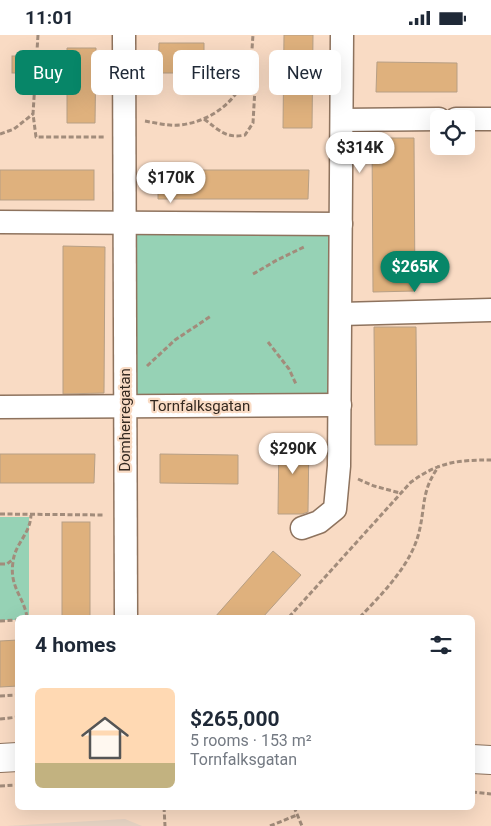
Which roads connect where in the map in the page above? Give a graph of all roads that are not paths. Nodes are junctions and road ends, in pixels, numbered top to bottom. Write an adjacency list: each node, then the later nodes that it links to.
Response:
1 (124, 35): 8 (street, Domherregatan)
2 (342, 35): 3 (street)
3 (342, 119): 4 (street); 9 (street)
4 (430, 119)
5 (475, 119): 6 (street)
6 (491, 119)
7 (0, 222): 8 (street)
8 (124, 223): 9 (street); 12 (street, Domherregatan)
9 (341, 224): 11 (street)
10 (491, 310): 11 (street)
11 (341, 314): 13 (street)
12 (125, 398): 13 (street, Tornfalksgatan); 14 (street, Tornfalksgatan); 16 (street, Domherregatan)
13 (340, 405): 15 (street)
14 (0, 407)
15 (302, 528)
16 (126, 615)
17 (15, 757): 18 (street)
18 (0, 758)
19 (475, 759): 20 (street)
20 (491, 761)

